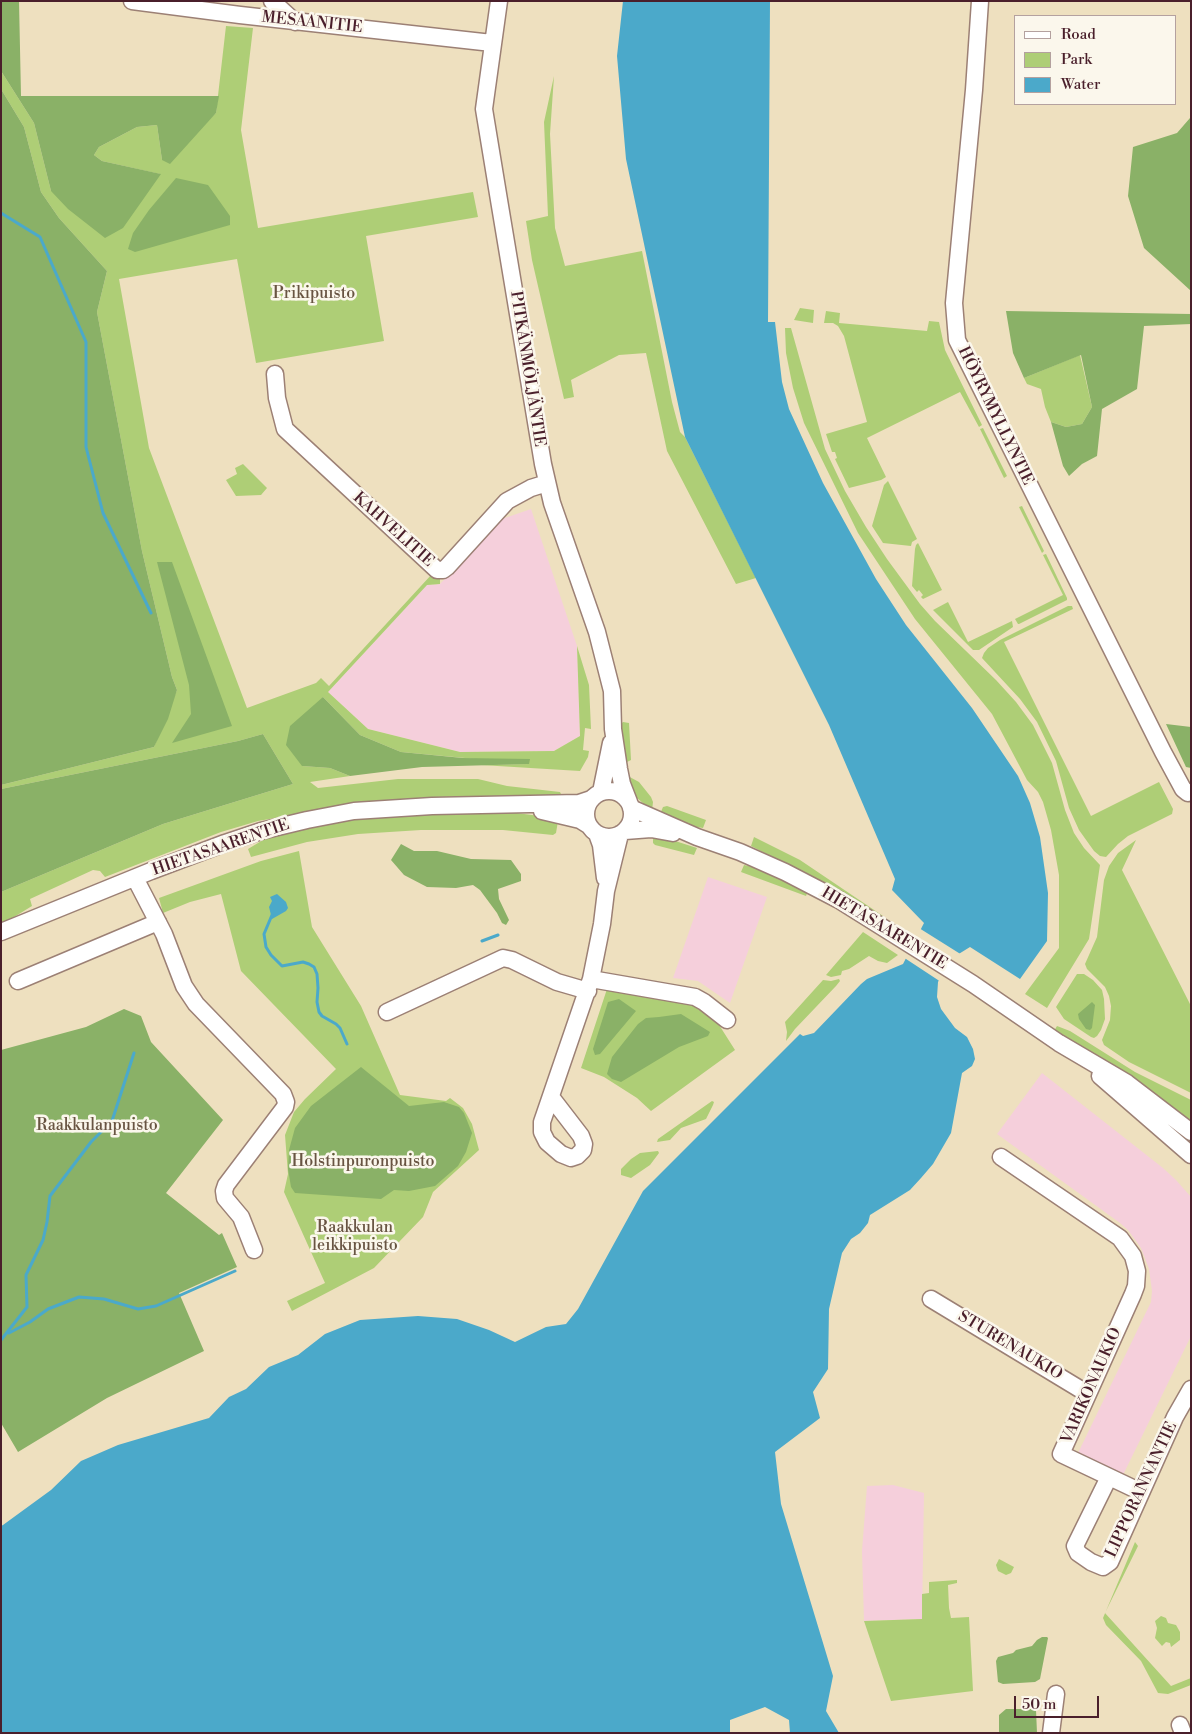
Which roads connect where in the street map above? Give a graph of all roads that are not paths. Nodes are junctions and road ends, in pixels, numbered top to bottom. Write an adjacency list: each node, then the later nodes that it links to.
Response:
1 (132, 1): 6 (street, MESAANITIE)
2 (259, 1): 6 (street)
3 (272, 1): 7 (street)
4 (499, 1): 8 (street, PITKÄNMÖLJÄNTIE)
5 (980, 1): 12 (street, HÖYRYMYLLYNTIE)
6 (264, 18): 7 (street, MESAANITIE)
7 (295, 22): 8 (street, MESAANITIE)
8 (492, 43): 10 (street, PITKÄNMÖLJÄNTIE)
9 (275, 374): 10 (street, KAHVELITIE)
10 (547, 483): 11 (street, PITKÄNMÖLJÄNTIE)
11 (613, 729): 13 (street, PITKÄNMÖLJÄNTIE); 15 (street, PITKÄNMÖLJÄNTIE)
12 (1190, 792)
13 (596, 795): 14 (street, HIETASAARENTIE); 15 (street); 16 (street)
14 (510, 804): 16 (street, HIETASAARENTIE); 19 (street, HIETASAARENTIE)
15 (630, 805): 17 (street); 18 (street, HIETASAARENTIE)
16 (592, 830): 17 (street); 20 (street)
17 (623, 833): 18 (street, HIETASAARENTIE); 20 (street)
18 (697, 837): 27 (street, HIETASAARENTIE)
19 (135, 878): 21 (street); 22 (street, HIETASAARENTIE)
20 (606, 891): 24 (street)
21 (158, 922): 23 (street); 32 (street)
22 (1, 932)
23 (18, 980)
24 (589, 985): 25 (street); 26 (street); 28 (street)
25 (387, 1012)
26 (727, 1020)
27 (1060, 1043): 29 (street, HIETASAARENTIE); 30 (street, HIETASAARENTIE)
28 (551, 1097)
29 (1191, 1132)
30 (1191, 1155)
31 (1001, 1156): 35 (street, VARIKONAUKIO)
32 (254, 1250)
33 (931, 1299): 35 (street, STURENAUKIO)
34 (1191, 1389): 37 (street, LIPPORANNANTIE)
35 (1088, 1394): 36 (street, VARIKONAUKIO)
36 (1109, 1477): 37 (street, VARIKONAUKIO); 37 (street, LIPPORANNANTIE)
37 (1141, 1492)
38 (1056, 1694): 39 (street)
39 (1051, 1733)

